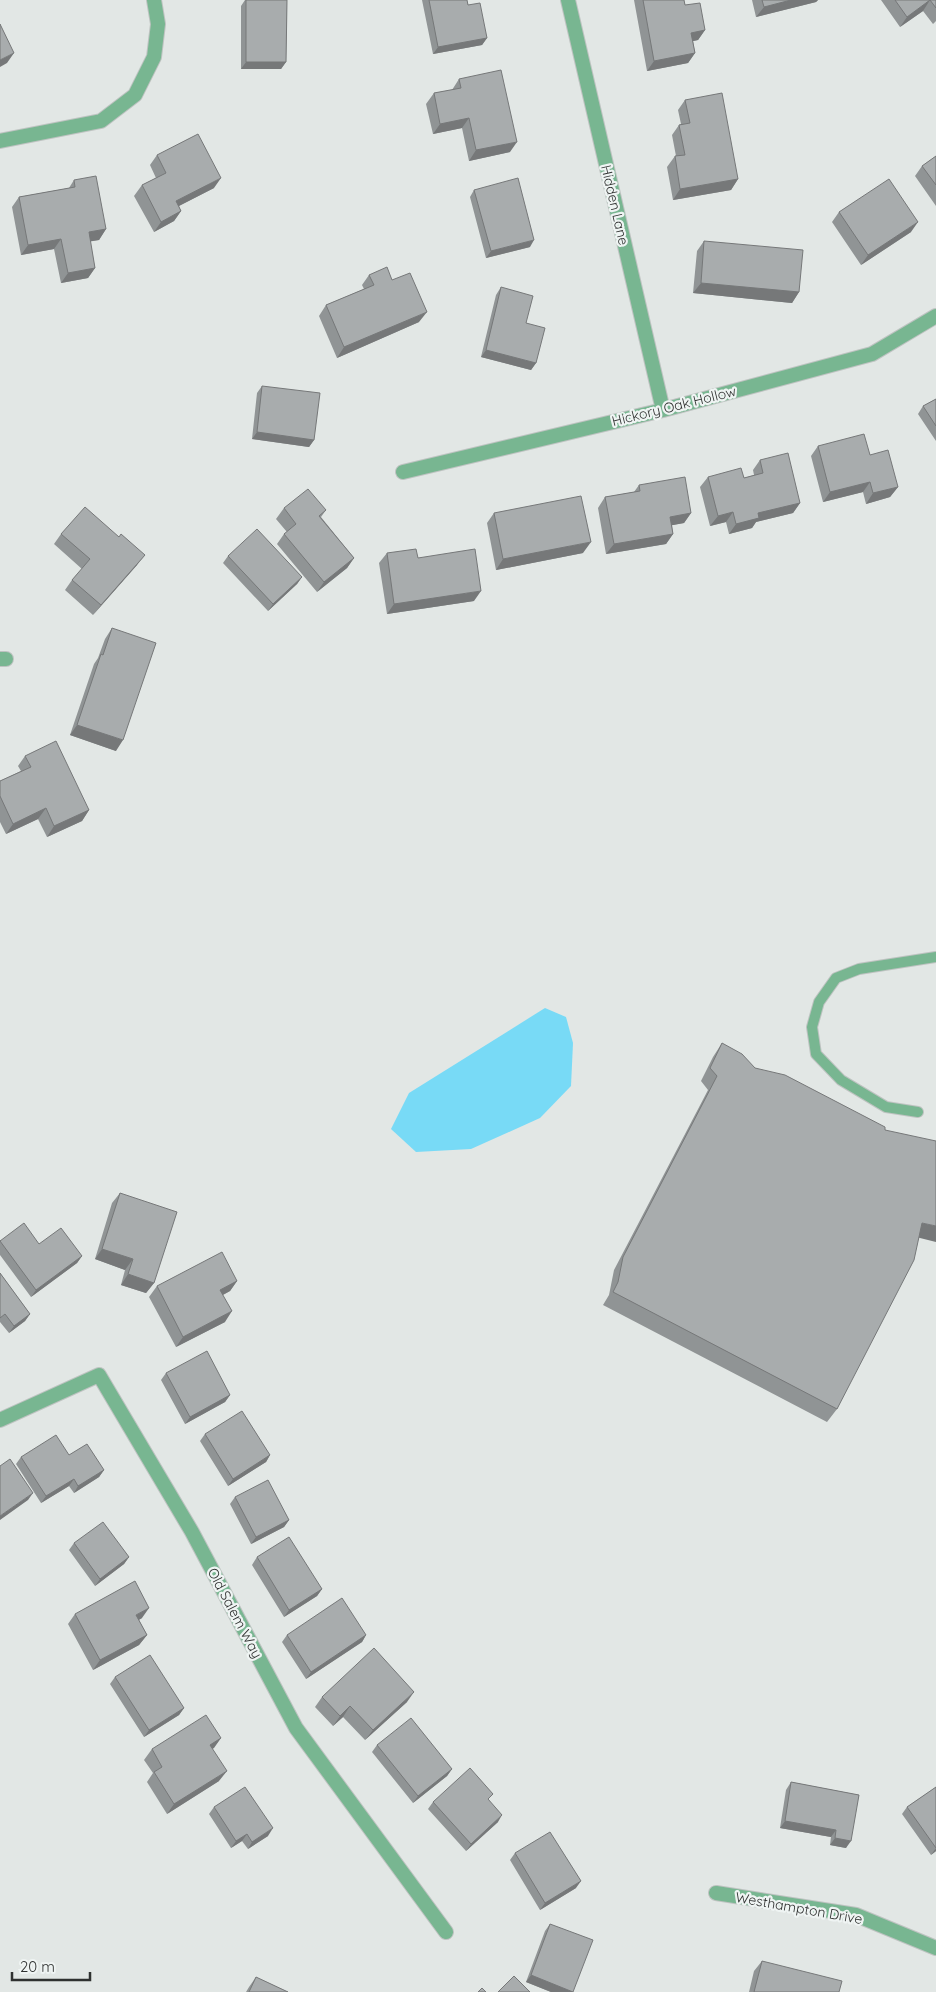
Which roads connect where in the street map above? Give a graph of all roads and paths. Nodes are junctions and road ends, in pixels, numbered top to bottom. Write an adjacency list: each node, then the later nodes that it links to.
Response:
1 (154, 0): 3 (street)
2 (568, 0): 5 (street, Hidden Lane)
3 (0, 141)
4 (936, 316): 5 (street, Hickory Oak Hollow)
5 (663, 410): 6 (street, Hickory Oak Hollow)
6 (403, 472)
7 (936, 957): 8 (lane)
8 (918, 1112)
9 (0, 1420): 11 (street, Old Salem Way)
10 (716, 1893): 12 (street, Westhampton Drive)
11 (446, 1932)
12 (936, 1948)

